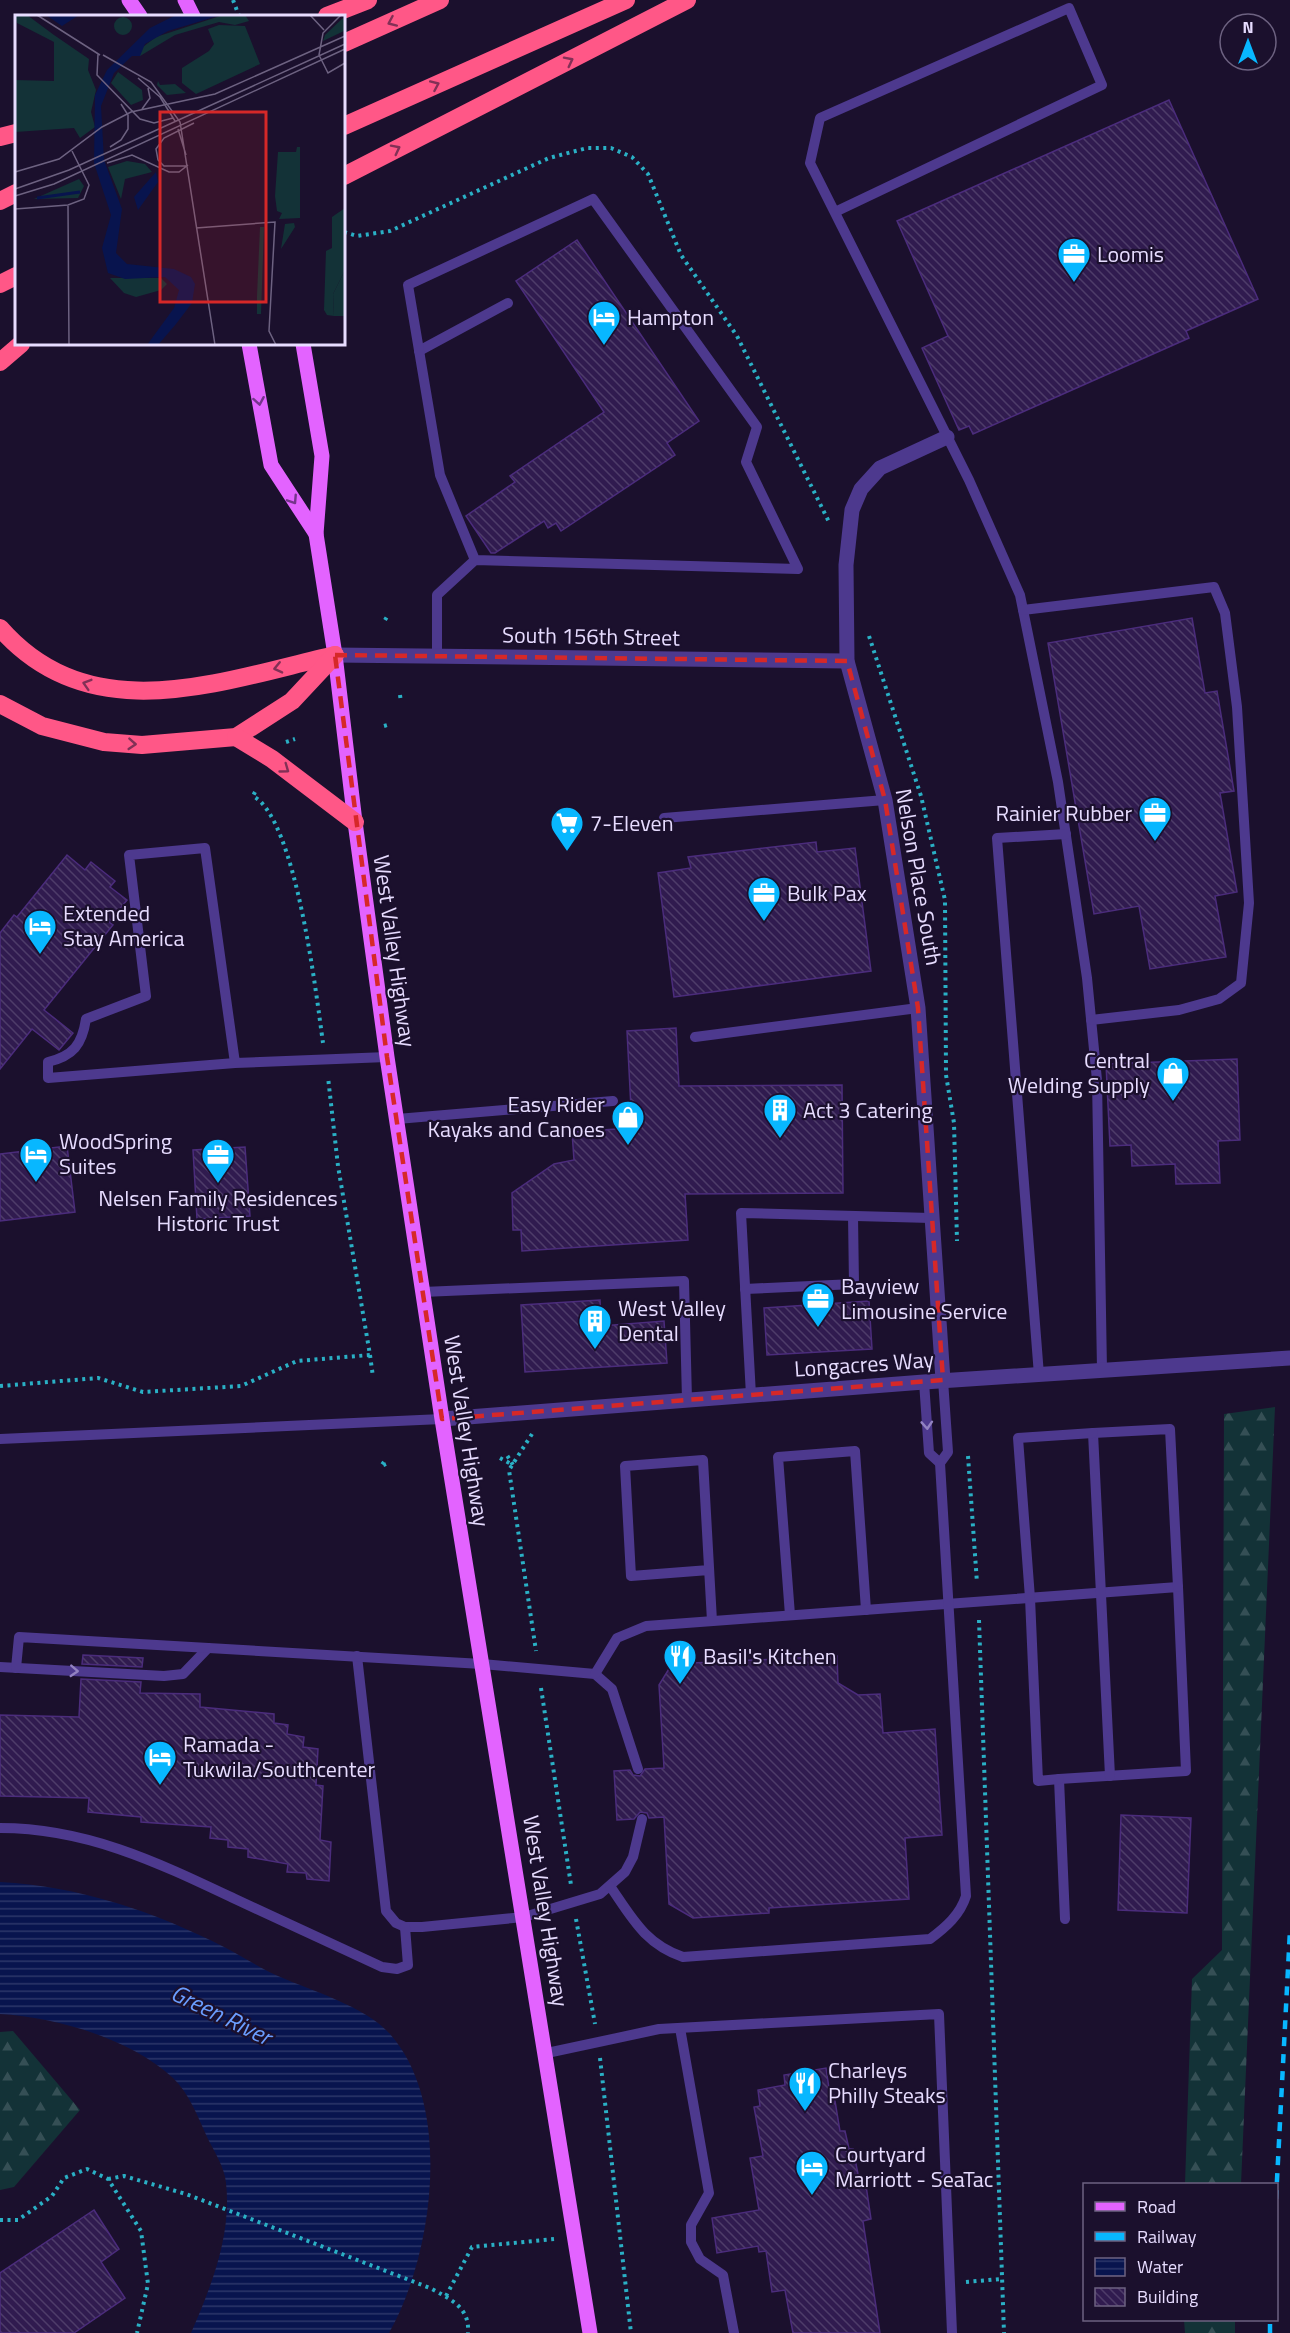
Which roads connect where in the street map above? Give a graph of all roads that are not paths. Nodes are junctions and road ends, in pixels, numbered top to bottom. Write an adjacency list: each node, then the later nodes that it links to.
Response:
1 (129, 0): 7 (main road)
2 (185, 0): 8 (main road)
3 (368, 0): 9 (highway)
4 (440, 0): 10 (highway, one-way to 10)
5 (626, 0): 11 (highway, one-way to 5)
6 (687, 0): 14 (highway, one-way to 6)
7 (139, 15)
8 (193, 15)
9 (330, 15)
10 (345, 44)
11 (345, 126)
12 (15, 133): 13 (highway)
13 (0, 136)
14 (345, 175)
15 (15, 194): 16 (highway)
16 (0, 201)
17 (835, 212): 17 (lane); 26 (lane)
18 (15, 276): 19 (highway)
19 (0, 284)
20 (508, 303): 24 (lane)
21 (20, 345): 25 (highway)
22 (249, 345): 27 (main road, West Valley Highway, one-way to 27)
23 (303, 345): 27 (main road, West Valley Highway)
24 (419, 351): 28 (lane); 28 (lane)
25 (0, 362)
26 (947, 437): 29 (lane); 33 (street, Nelson Place South)
27 (316, 534): 31 (main road, West Valley Highway)
28 (475, 560): 32 (lane)
29 (1023, 610): 39 (lane); 41 (lane)
30 (0, 628): 31 (highway, one-way to 30)
31 (335, 655): 32 (street, South 156th Street); 35 (highway); 38 (main road, West Valley Highway)
32 (437, 656): 33 (street, South 156th Street)
33 (847, 661): 36 (street, Nelson Place South)
34 (0, 704): 35 (highway, one-way to 35)
35 (236, 737): 38 (highway, one-way to 38)
36 (885, 800): 37 (lane); 40 (street, Nelson Place South)
37 (664, 818)
38 (355, 822): 43 (main road, West Valley Highway)
39 (1066, 834): 41 (lane); 53 (lane)
40 (918, 1008): 42 (lane); 48 (street, Nelson Place South)
41 (1091, 1020): 52 (lane)
42 (695, 1037)
43 (387, 1057): 44 (lane); 46 (main road, West Valley Highway)
44 (235, 1063): 44 (lane)
45 (613, 1101): 46 (lane)
46 (397, 1119): 50 (main road, West Valley Highway)
47 (853, 1216): 48 (lane); 49 (lane); 49 (lane)
48 (930, 1218): 54 (street, Nelson Place South)
49 (745, 1288): 56 (lane)
50 (423, 1292): 57 (lane); 58 (main road, West Valley Highway)
51 (1290, 1358): 52 (street, Longacres Way)
52 (1102, 1370): 53 (street, Longacres Way)
53 (1039, 1375): 54 (street, Longacres Way)
54 (943, 1380): 55 (street, Longacres Way); 61 (lane)
55 (924, 1382): 56 (street, Longacres Way); 61 (lane, one-way to 61)
56 (751, 1395): 57 (street, Longacres Way)
57 (687, 1400): 58 (street, Longacres Way)
58 (442, 1419): 60 (lane); 72 (main road, West Valley Highway)
59 (1093, 1432): 63 (lane); 64 (lane); 65 (lane)
60 (0, 1439)
61 (940, 1463): 66 (lane)
62 (709, 1570): 62 (lane); 69 (lane)
63 (1178, 1587): 64 (lane); 77 (lane)
64 (1100, 1592): 65 (lane); 77 (lane)
65 (1030, 1598): 66 (lane); 78 (lane)
66 (948, 1603): 67 (lane); 81 (lane)
67 (866, 1610): 68 (lane); 68 (lane)
68 (790, 1615): 69 (lane)
69 (712, 1621): 75 (lane)
70 (208, 1648): 71 (lane); 74 (lane, one-way to 70); 74 (lane)
71 (357, 1656): 72 (lane); 84 (lane)
72 (482, 1664): 75 (lane); 82 (main road, West Valley Highway)
73 (0, 1667): 74 (lane)
74 (16, 1668)
75 (595, 1674): 76 (lane)
76 (638, 1769)
77 (1110, 1776): 78 (lane)
78 (1059, 1779): 83 (lane)
79 (642, 1819): 81 (lane)
80 (0, 1828): 84 (lane)
81 (610, 1886): 82 (lane)
82 (524, 1917): 84 (lane); 86 (main road, West Valley Highway)
83 (1065, 1919)
84 (405, 1927)
85 (680, 2028): 86 (lane); 88 (lane); 89 (lane)
86 (547, 2053): 87 (main road, West Valley Highway)
87 (590, 2333)
88 (734, 2333)
89 (952, 2333)

